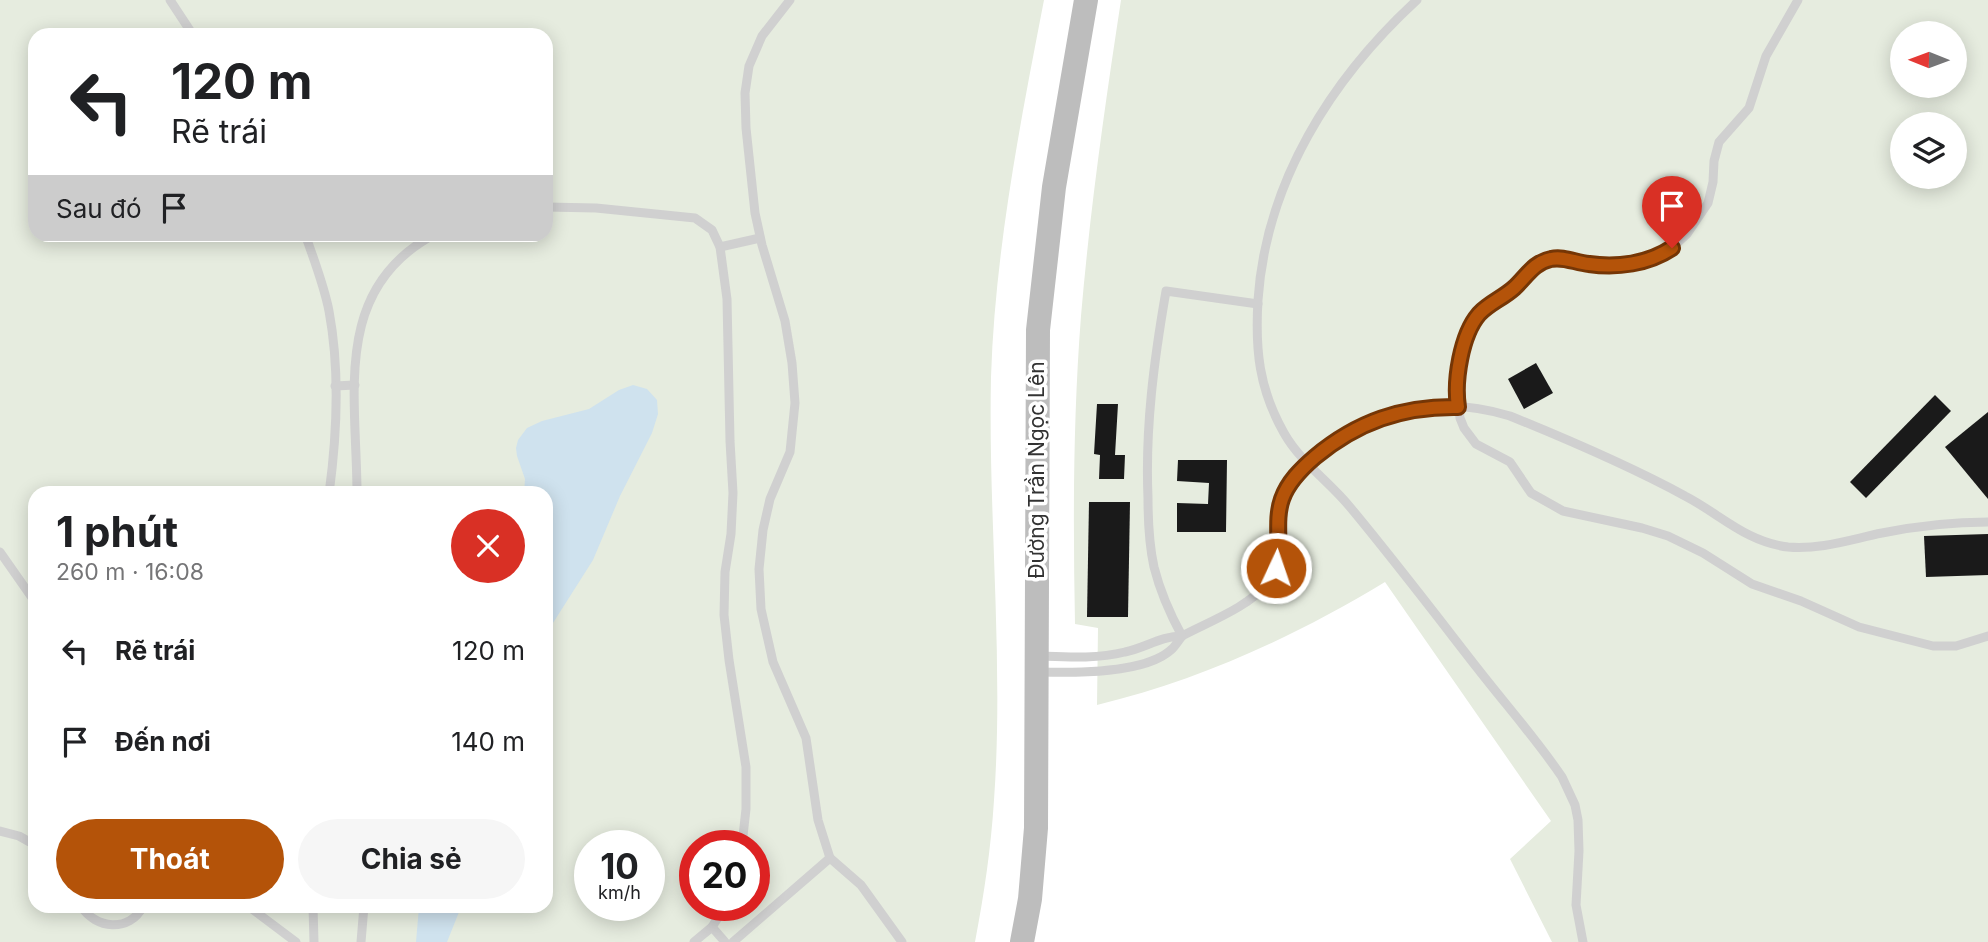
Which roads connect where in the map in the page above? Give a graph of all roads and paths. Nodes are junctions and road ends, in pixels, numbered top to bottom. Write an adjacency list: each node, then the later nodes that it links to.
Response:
1 (170, 0): 6 (lane)
2 (790, 0): 8 (lane)
3 (1086, 0): 24 (street, Đường Trần Ngọc Lên)
4 (1417, 0): 12 (lane)
5 (1798, 0): 15 (lane)
6 (188, 28)
7 (553, 207): 11 (lane)
8 (760, 238): 11 (lane); 28 (lane)
9 (308, 242): 14 (lane)
10 (423, 242): 13 (lane)
11 (720, 247): 25 (lane)
12 (1258, 304): 16 (lane); 22 (lane)
13 (355, 385): 14 (lane); 18 (lane)
14 (335, 386): 17 (lane)
15 (1458, 407): 16 (lane); 19 (lane); 23 (lane)
16 (1307, 464): 22 (lane); 44 (lane)
17 (330, 486)
18 (357, 486)
19 (1988, 522)
20 (0, 552): 21 (lane)
21 (28, 592)
22 (1182, 636): 24 (lane); 24 (lane)
23 (1988, 636)
24 (1038, 664): 43 (street, Đường Trần Ngọc Lên)
25 (745, 830)
26 (0, 831): 27 (lane)
27 (28, 841)
28 (830, 858): 41 (lane); 42 (lane)
29 (87, 913): 30 (lane)
30 (137, 913)
31 (257, 913): 36 (lane)
32 (313, 913): 37 (lane)
33 (363, 913): 38 (lane)
34 (715, 921): 35 (lane)
35 (712, 926): 39 (lane); 40 (lane)
36 (296, 942)
37 (314, 942)
38 (361, 942)
39 (694, 942)
40 (725, 942)
41 (733, 942)
42 (902, 942)
43 (1022, 942)
44 (1583, 942)

